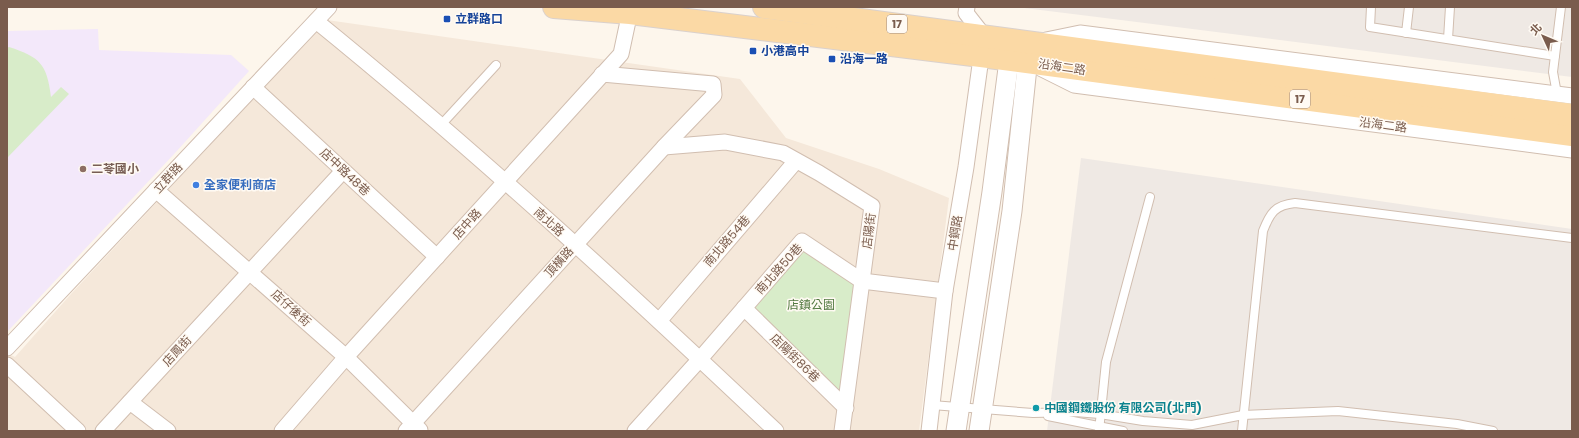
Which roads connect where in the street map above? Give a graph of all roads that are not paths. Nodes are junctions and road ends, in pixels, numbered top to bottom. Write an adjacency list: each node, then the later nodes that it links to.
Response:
1 (329, 7): 10 (street, 立群路)
2 (554, 7): 9 (main road, 17)
3 (764, 7): 13 (main road, 17)
4 (967, 7): 13 (street)
5 (1371, 7): 11 (lane)
6 (1409, 7): 11 (lane)
7 (1450, 7): 12 (lane)
8 (1561, 7): 15 (lane)
9 (631, 10): 13 (main road, 17); 17 (street, 店中路)
10 (316, 21): 18 (street, 立群路); 22 (street, 南北路)
11 (1406, 33): 12 (lane)
12 (1448, 39): 15 (lane)
13 (983, 46): 14 (main road, 17); 36 (street, 中鋼路)
14 (1020, 51): 19 (street, 沿海二路); 21 (main road, 沿海二路 / 17); 23 (main road, 沿海二路 / 17); 25 (street, 沿海二路); 45 (street); 47 (street)
15 (1555, 56): 19 (lane)
16 (496, 65): 22 (lane)
17 (602, 74): 24 (street, 頂橫路); 28 (street, 店中路)
18 (253, 88): 27 (street, 店中路48巷); 29 (street, 立群路)
19 (1557, 94): 20 (street, 沿海二路)
20 (1572, 96)
21 (1572, 115)
22 (440, 126): 28 (street, 南北路)
23 (1572, 135)
24 (664, 147): 26 (street, 店陽街); 32 (street, 頂橫路)
25 (1572, 150)
26 (796, 161): 35 (street, 店陽街); 38 (street, 南北路54巷)
27 (343, 171): 33 (street, 店中路48巷); 34 (street, 店鳳街)
28 (505, 182): 32 (street, 南北路); 33 (street, 店中路)
29 (156, 190): 34 (street, 店仔後街); 39 (street, 立群路)
30 (1150, 197): 49 (lane)
31 (1572, 238): 50 (lane)
32 (575, 245): 38 (street, 南北路); 51 (street, 頂橫路)
33 (437, 257): 40 (street, 店中路)
34 (251, 272): 40 (street, 店仔後街); 43 (street, 店鳳街)
35 (862, 281): 36 (street, 南北路50巷); 37 (street, 南北路50巷); 46 (street, 店陽街)
36 (946, 292): 44 (street, 中鋼路)
37 (744, 308): 41 (street, 南北路50巷); 46 (street, 店陽街86巷)
38 (659, 321): 41 (street, 南北路)
39 (7, 348)
40 (346, 357): 51 (street, 店仔後街); 56 (street, 店中路)
41 (700, 359): 57 (street); 58 (street, 南北路)
42 (7, 365): 53 (street)
43 (130, 402): 54 (street, 店鳳街); 55 (street)
44 (932, 405): 45 (lane); 60 (street, 中鋼路)
45 (960, 406): 47 (lane); 61 (street)
46 (846, 408): 59 (street, 店陽街)
47 (982, 408): 48 (lane); 62 (street)
48 (1033, 413): 49 (lane); 52 (lane)
49 (1100, 414): 50 (lane); 52 (lane)
50 (1244, 415): 64 (lane); 65 (lane)
51 (414, 429)
52 (1099, 429): 63 (lane)
53 (78, 431)
54 (103, 431)
55 (168, 431)
56 (282, 431)
57 (635, 431)
58 (776, 431)
59 (842, 431)
60 (929, 431)
61 (956, 431)
62 (979, 431)
63 (1123, 431)
64 (1242, 431)
65 (1493, 431)

